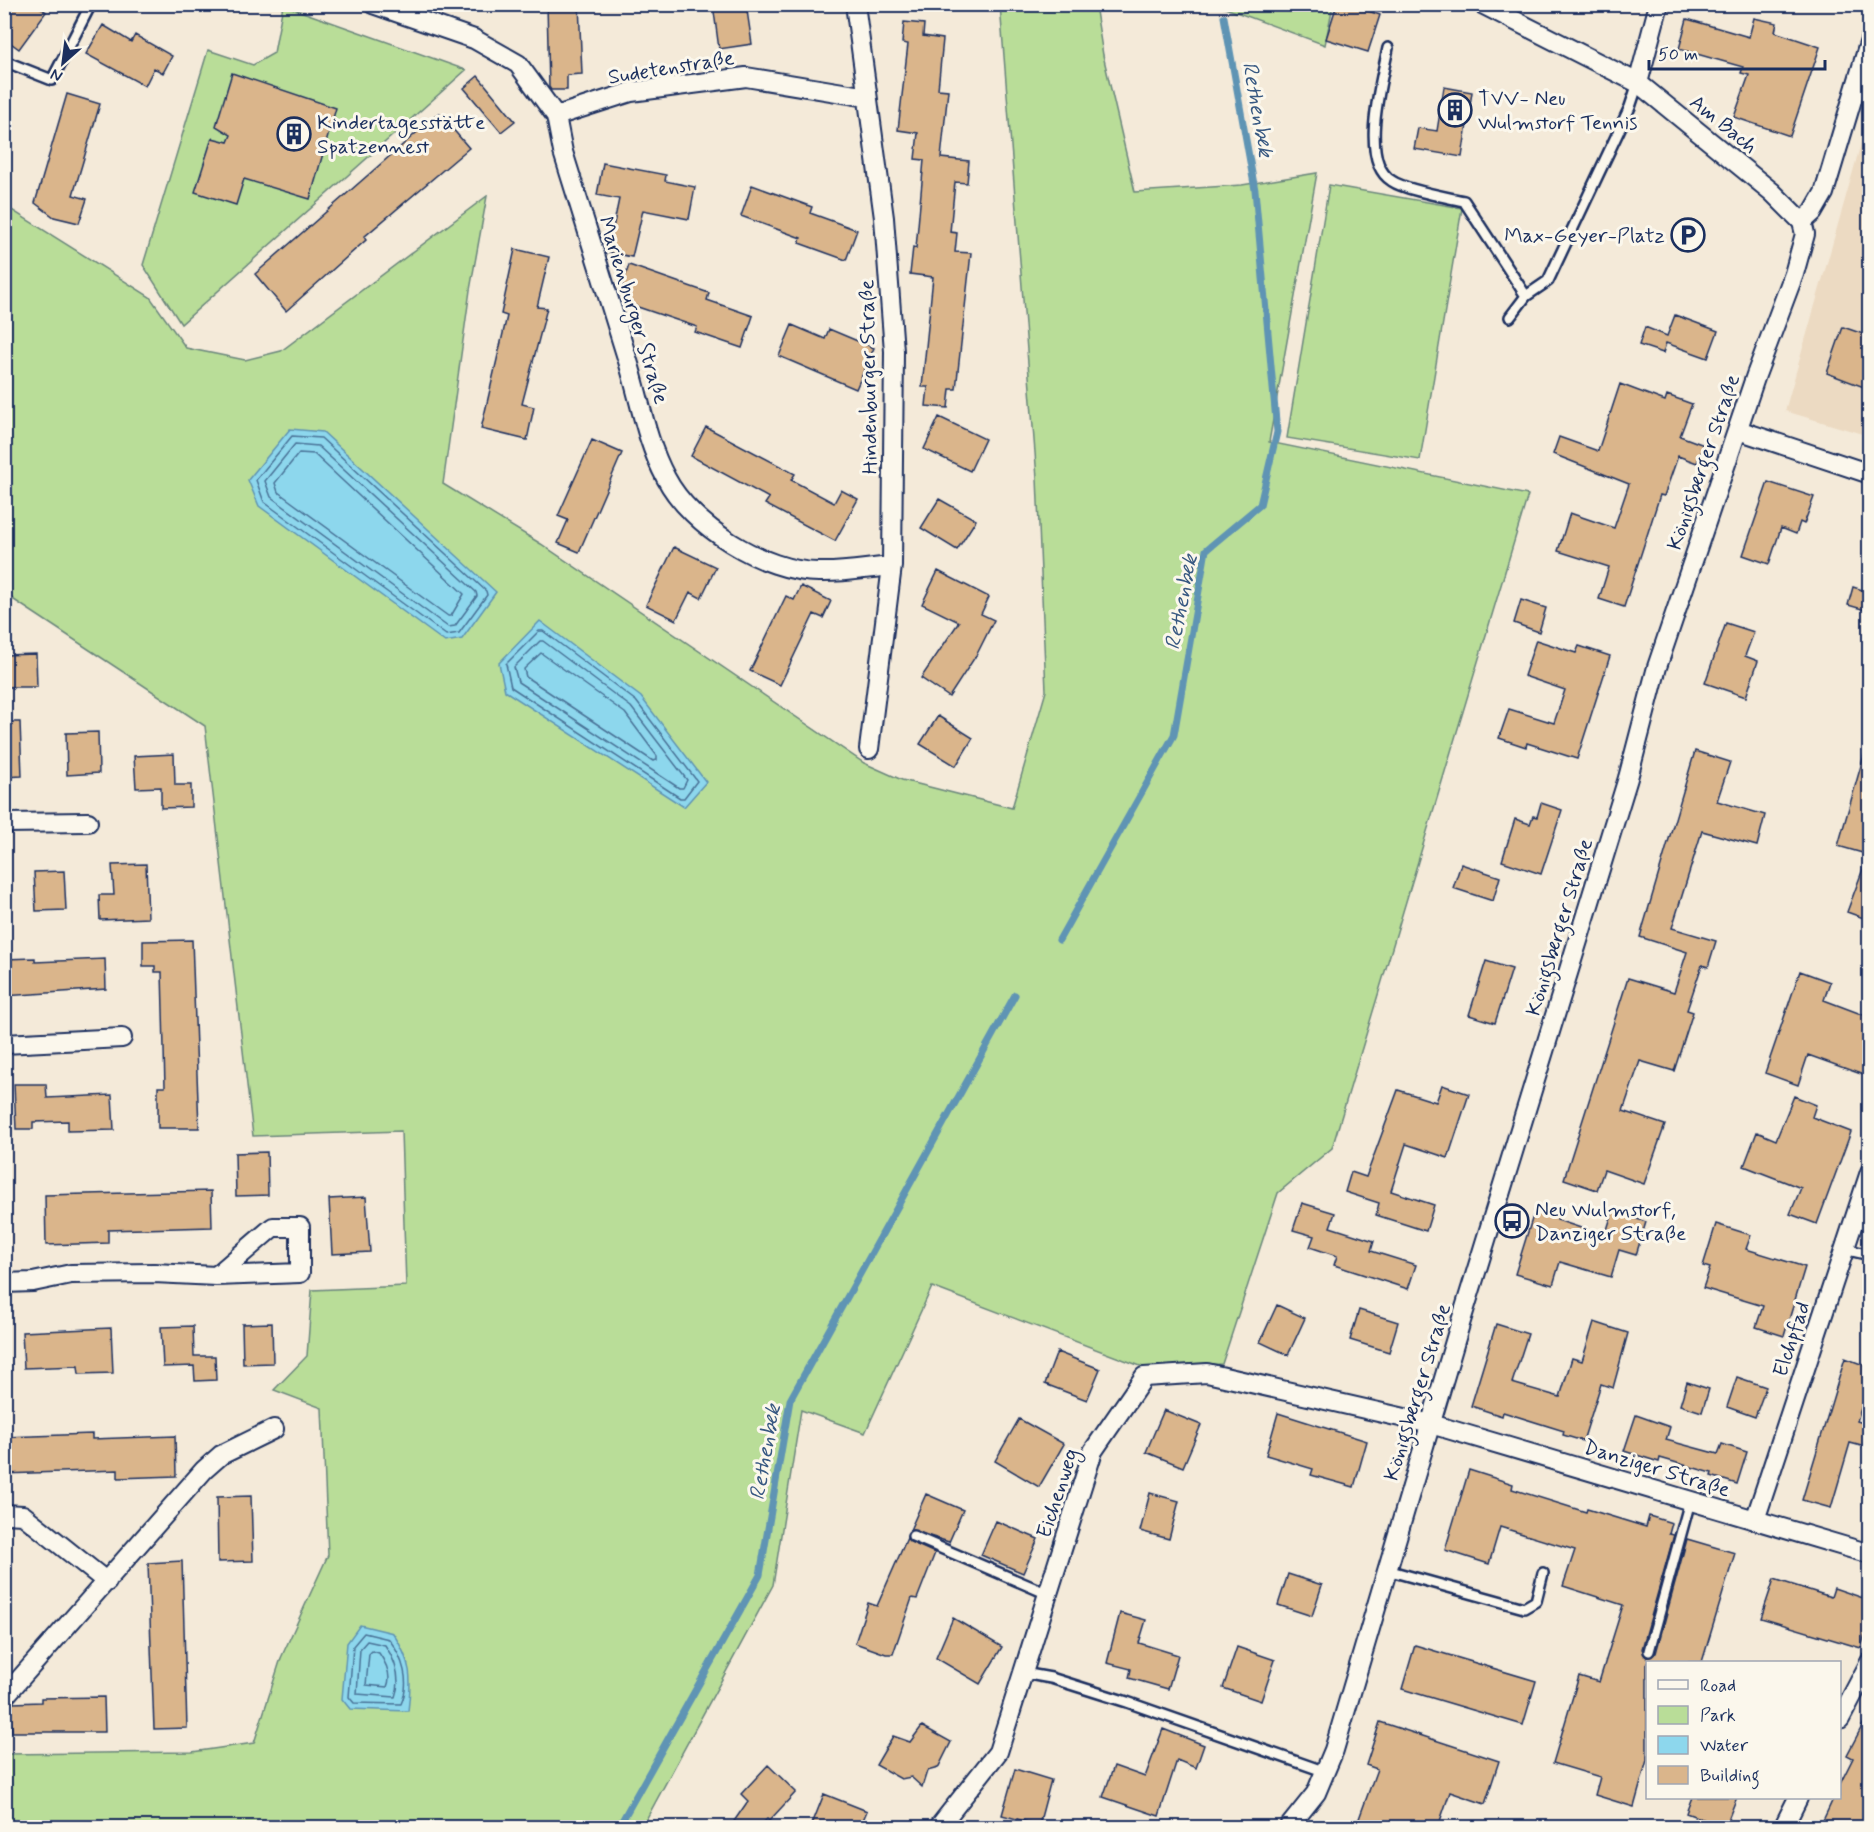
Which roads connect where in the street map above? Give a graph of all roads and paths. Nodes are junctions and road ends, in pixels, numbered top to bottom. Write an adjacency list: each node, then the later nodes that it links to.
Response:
1 (91, 4): 8 (lane)
2 (373, 4): 11 (street, Marienburger Straße)
3 (855, 4): 10 (street, Hindenburger Straße)
4 (1482, 4): 9 (street, Am Bach)
5 (1659, 4): 9 (street)
6 (1869, 40): 12 (street)
7 (1388, 48): 13 (lane)
8 (4, 61)
9 (1638, 83): 12 (street, Am Bach); 13 (lane)
10 (867, 97): 11 (street, Sudetenstraße); 17 (street, Hindenburger Straße)
11 (556, 116): 17 (street, Marienburger Straße)
12 (1802, 222): 15 (street, Königsberger Straße)
13 (1526, 296): 14 (lane)
14 (1510, 317)
15 (1738, 430): 16 (street); 28 (street, Königsberger Straße)
16 (1869, 474)
17 (892, 566): 18 (street, Hindenburger Straße)
18 (869, 749)
19 (88, 822): 20 (street)
20 (4, 823)
21 (122, 1038): 22 (street)
22 (4, 1044)
23 (1869, 1172): 24 (street, Elchpfad)
24 (1844, 1249): 25 (lane); 32 (street, Elchpfad)
25 (1869, 1255)
26 (216, 1276): 26 (street); 27 (street)
27 (4, 1283)
28 (1431, 1424): 30 (street, Danziger Straße); 35 (street, Königsberger Straße); 38 (street, Eichenweg)
29 (274, 1429): 37 (street)
30 (1690, 1501): 32 (street, Danziger Straße); 39 (lane)
31 (4, 1514): 37 (street)
32 (1755, 1520): 34 (street, Danziger Straße)
33 (913, 1536): 38 (lane)
34 (1869, 1554)
35 (1387, 1570): 36 (lane); 44 (street, Königsberger Straße)
36 (1543, 1573)
37 (106, 1582): 42 (street)
38 (1048, 1594): 41 (street, Eichenweg)
39 (1649, 1651)
40 (1869, 1662): 43 (street)
41 (1023, 1672): 44 (lane); 46 (street, Eichenweg)
42 (4, 1697)
43 (1841, 1715)
44 (1326, 1772): 47 (street, Königsberger Straße)
45 (1797, 1799): 48 (street)
46 (938, 1827)
47 (1288, 1827)
48 (1783, 1827)

